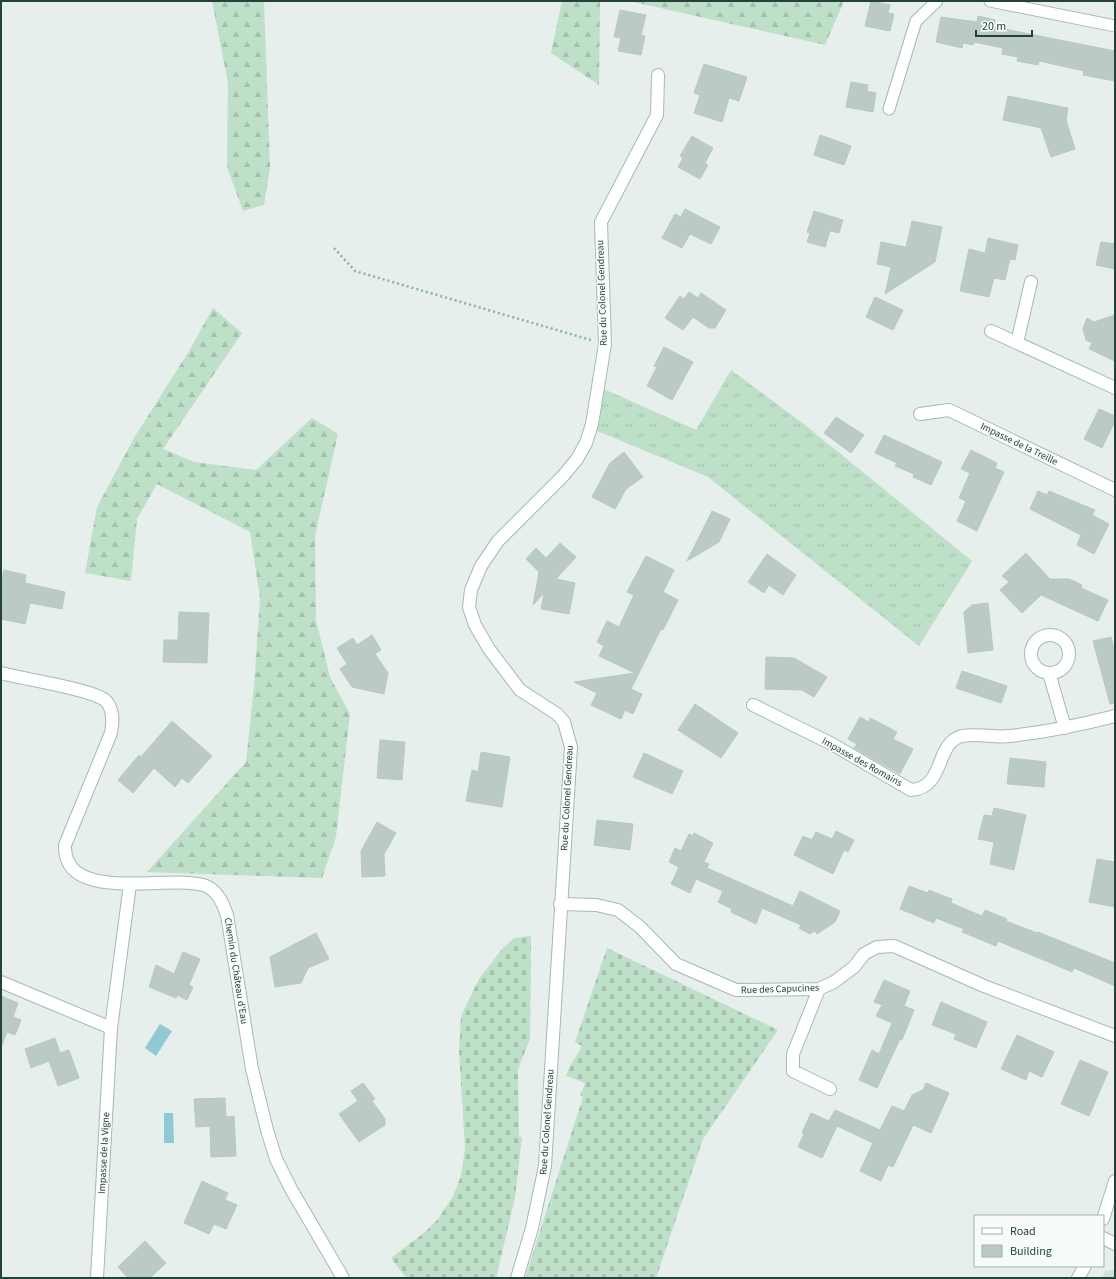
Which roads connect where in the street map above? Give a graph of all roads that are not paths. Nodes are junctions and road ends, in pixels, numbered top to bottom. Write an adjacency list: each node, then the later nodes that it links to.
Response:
1 (937, 1): 5 (lane)
2 (990, 1): 3 (lane)
3 (1115, 26)
4 (658, 75): 18 (street, Rue du Colonel Gendreau)
5 (889, 109)
6 (1031, 282): 8 (street)
7 (991, 331): 8 (street)
8 (1017, 343): 9 (street)
9 (1115, 388)
10 (920, 414): 11 (street, Impasse de la Treille)
11 (1115, 490)
12 (1, 673): 17 (street, Chemin du Château d'Eau)
13 (1049, 673): 16 (street)
14 (754, 705): 16 (street, Impasse des Romains)
15 (1115, 716): 16 (street, Impasse des Romains)
16 (1064, 728)
17 (130, 884): 21 (street, Impasse de la Vigne); 30 (street, Chemin du Château d'Eau)
18 (560, 904): 20 (street, Rue des Capucines); 31 (street, Rue du Colonel Gendreau)
19 (1, 982): 21 (street)
20 (819, 989): 22 (street, Rue des Capucines); 23 (street)
21 (111, 1028): 29 (street, Impasse de la Vigne)
22 (1115, 1036)
23 (830, 1089)
24 (1115, 1181): 25 (street)
25 (1104, 1217)
26 (1104, 1238): 27 (street)
27 (1115, 1244)
28 (1084, 1267): 32 (street)
29 (97, 1278)
30 (343, 1278)
31 (517, 1278)
32 (1078, 1278)

